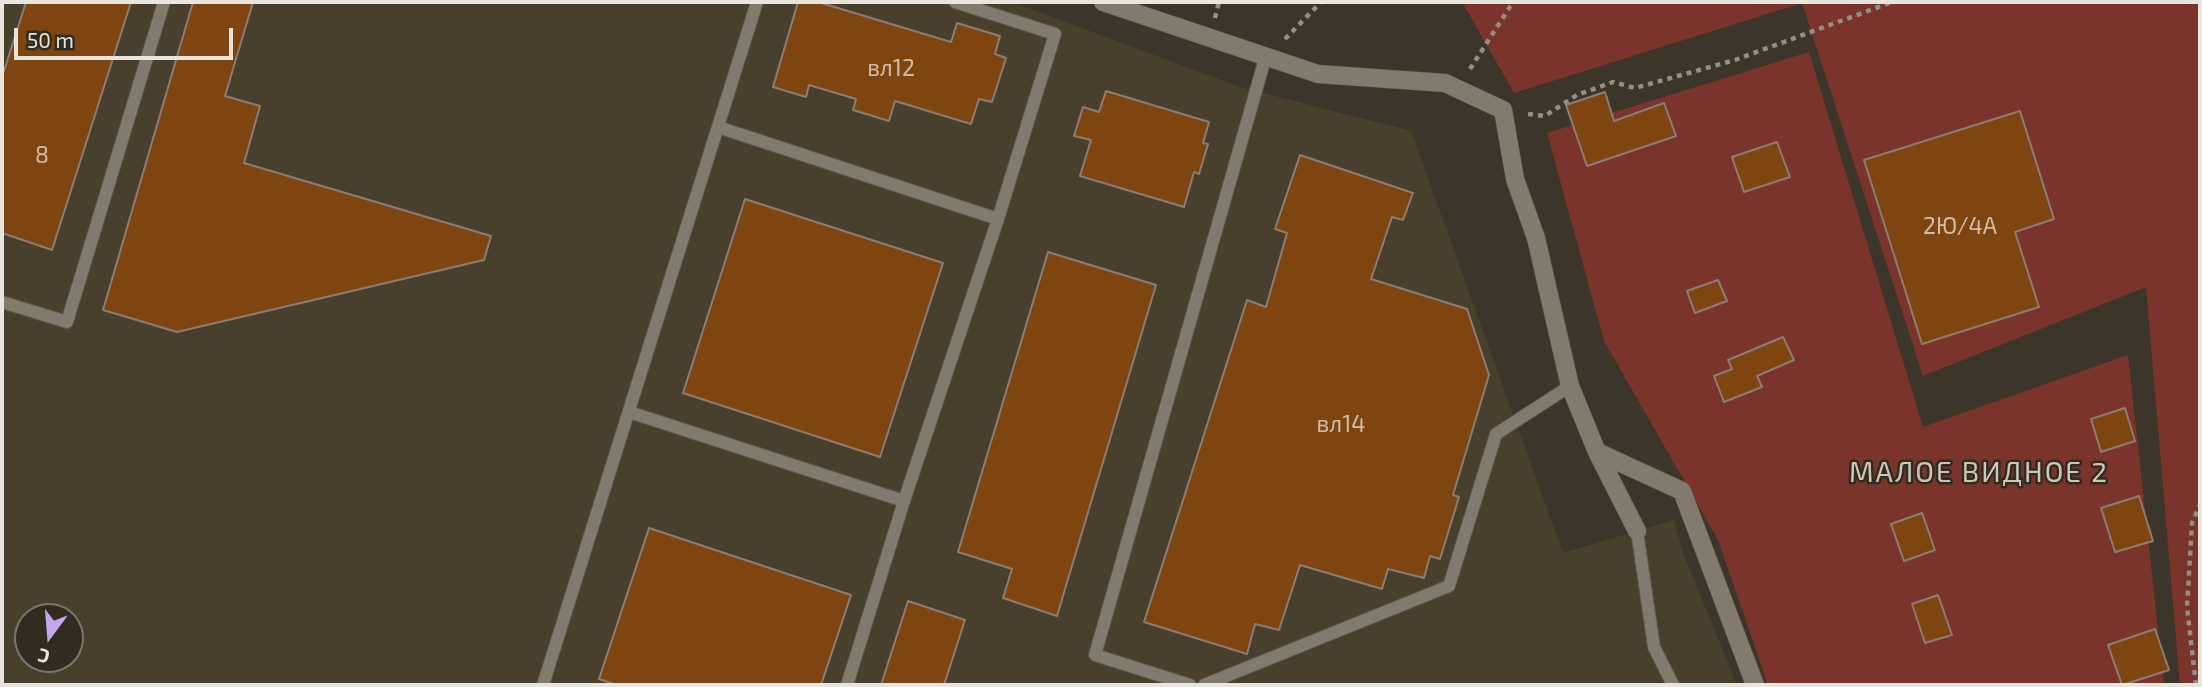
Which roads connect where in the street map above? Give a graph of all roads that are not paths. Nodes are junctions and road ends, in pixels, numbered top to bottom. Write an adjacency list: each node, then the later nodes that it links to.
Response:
1 (164, 2): 8 (lane)
2 (757, 2): 6 (lane)
3 (955, 2): 7 (lane)
4 (1103, 2): 5 (street)
5 (1265, 59): 9 (street); 16 (lane)
6 (718, 127): 7 (lane); 10 (lane)
7 (998, 219): 12 (lane)
8 (2, 302)
9 (1570, 386): 11 (street); 17 (lane)
10 (629, 412): 12 (lane); 14 (lane)
11 (1597, 452): 13 (street); 19 (street)
12 (904, 501): 15 (lane)
13 (1637, 531): 18 (lane)
14 (544, 685)
15 (847, 685)
16 (1190, 685)
17 (1204, 685)
18 (1673, 685)
19 (1755, 685)

